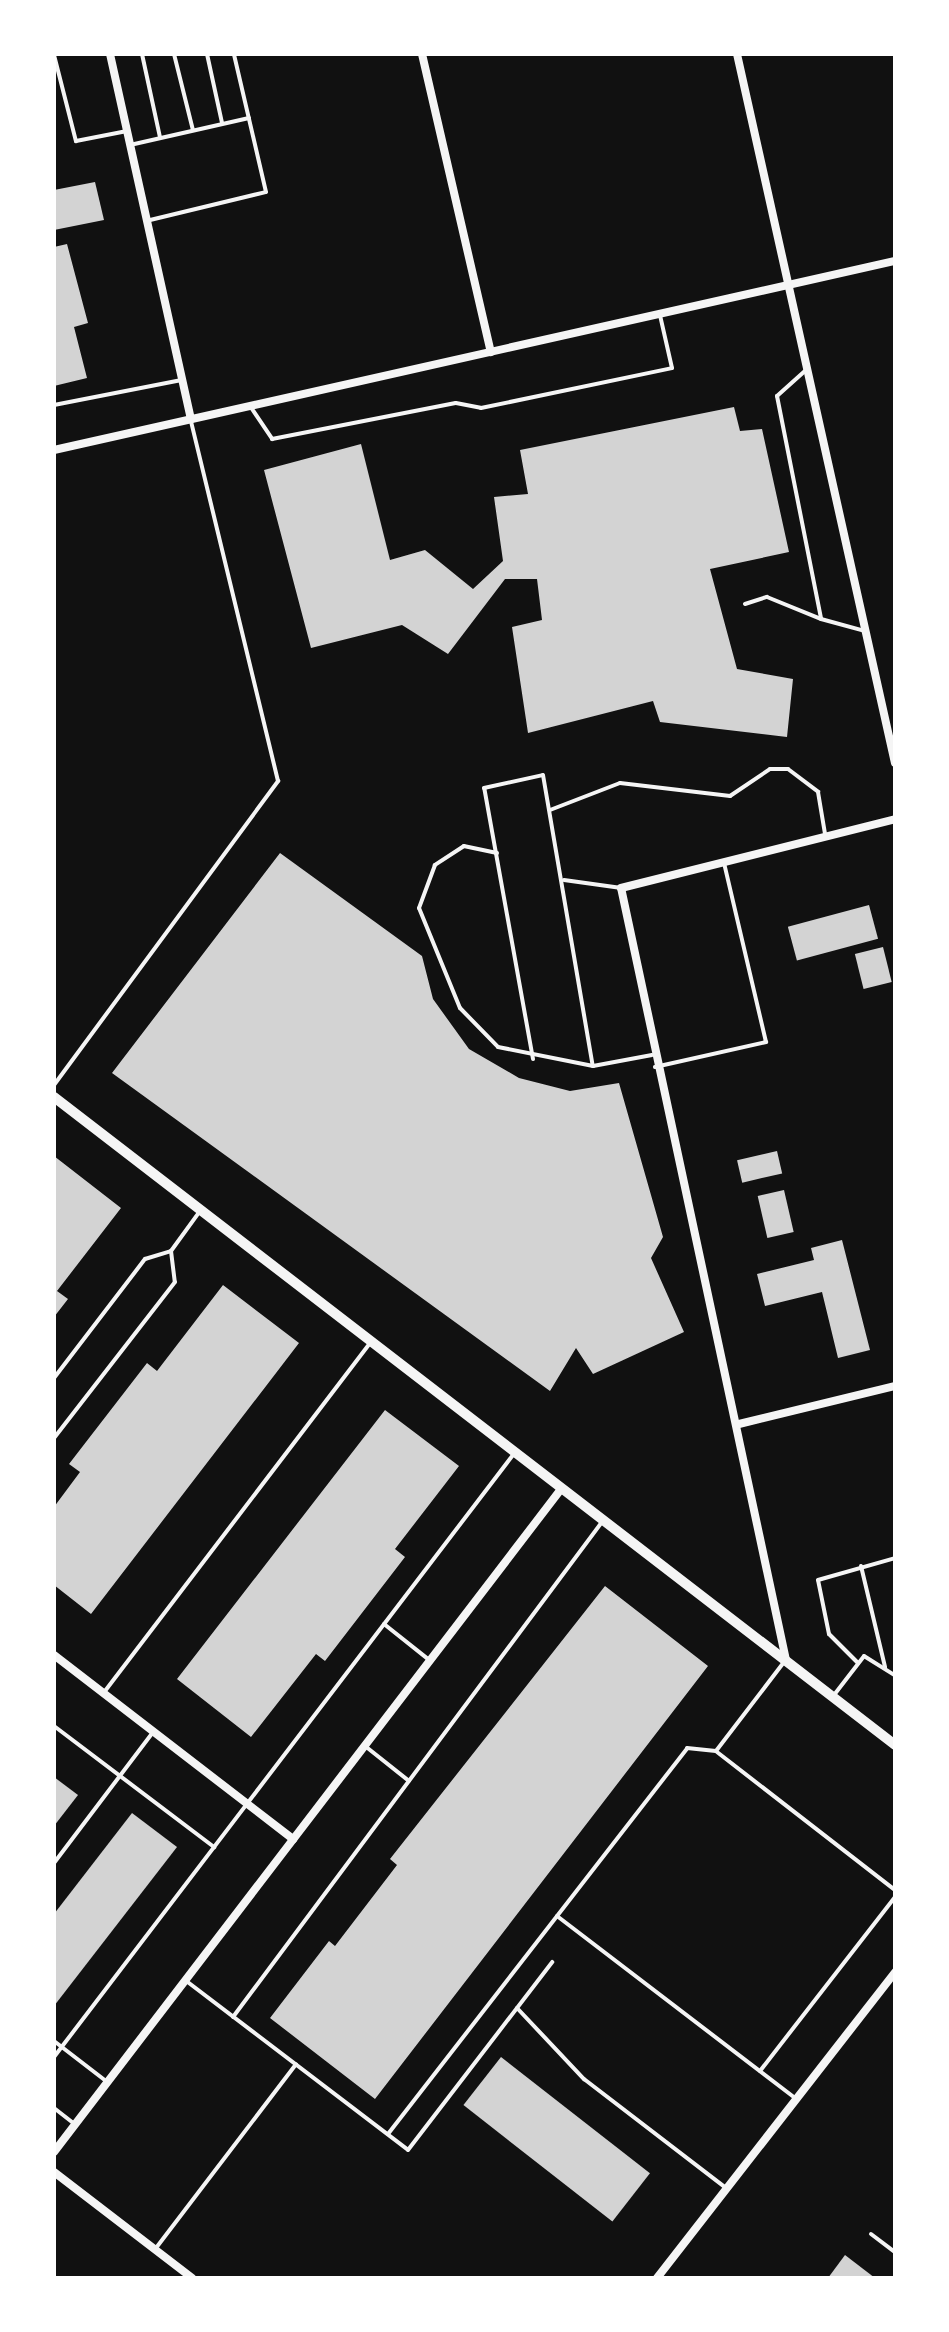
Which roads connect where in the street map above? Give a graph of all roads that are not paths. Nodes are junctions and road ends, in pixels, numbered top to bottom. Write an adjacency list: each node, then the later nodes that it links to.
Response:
1 (110, 54): 12 (street)
2 (142, 54): 13 (lane)
3 (174, 54): 11 (lane)
4 (207, 54): 10 (lane)
5 (234, 54): 9 (lane)
6 (422, 54): 19 (street)
7 (737, 54): 17 (street)
8 (54, 55): 12 (lane)
9 (249, 118): 10 (lane); 15 (lane)
10 (222, 123): 11 (lane)
11 (193, 130): 13 (lane)
12 (127, 131): 14 (street)
13 (160, 137): 14 (lane)
14 (130, 145): 15 (street)
15 (146, 221): 21 (street)
16 (895, 261): 17 (street)
17 (789, 282): 18 (street); 20 (street)
18 (660, 312): 19 (street); 23 (lane)
19 (491, 352): 23 (street)
20 (808, 369): 27 (lane); 28 (street)
21 (182, 380): 22 (lane); 24 (street)
22 (54, 405)
23 (250, 406): 24 (street)
24 (191, 419): 25 (street); 41 (lane)
25 (54, 450)
26 (745, 604): 27 (lane)
27 (821, 619): 28 (lane)
28 (866, 632): 29 (street)
29 (895, 763)
30 (550, 810): 32 (lane); 33 (lane); 35 (lane)
31 (895, 819): 32 (street)
32 (825, 837): 34 (street)
33 (497, 853): 38 (lane); 38 (lane)
34 (724, 862): 36 (street); 40 (lane)
35 (564, 880): 36 (lane); 39 (lane)
36 (621, 888): 37 (street)
37 (652, 1055): 39 (lane); 40 (street)
38 (533, 1059): 39 (lane)
39 (593, 1066)
40 (655, 1067): 48 (street)
41 (54, 1085)
42 (54, 1097): 43 (street)
43 (200, 1211): 44 (lane); 45 (street)
44 (171, 1251): 46 (lane); 49 (lane)
45 (371, 1342): 50 (street); 62 (lane)
46 (54, 1378)
47 (895, 1386): 48 (street)
48 (739, 1424): 57 (street)
49 (54, 1438)
50 (515, 1453): 51 (street); 55 (lane)
51 (561, 1489): 52 (street); 58 (street)
52 (603, 1520): 57 (street); 70 (lane)
53 (895, 1558): 54 (lane)
54 (861, 1566): 59 (lane); 60 (lane)
55 (384, 1624): 58 (lane); 71 (lane)
56 (54, 1655): 62 (street)
57 (786, 1660): 63 (street); 68 (lane)
58 (430, 1661): 67 (street)
59 (858, 1663): 60 (lane); 63 (lane)
60 (885, 1667): 61 (lane)
61 (895, 1675)
62 (103, 1693): 65 (street)
63 (833, 1696): 66 (street)
64 (54, 1726): 69 (lane)
65 (153, 1732): 69 (lane); 71 (street)
66 (895, 1745)
67 (365, 1746): 70 (lane); 72 (street)
68 (716, 1751): 75 (lane); 79 (lane)
69 (119, 1776): 73 (lane); 74 (lane)
70 (409, 1781): 84 (lane)
71 (247, 1804): 72 (street); 73 (lane)
72 (293, 1839): 82 (street)
73 (214, 1847): 86 (lane)
74 (54, 1863)
75 (895, 1890)
76 (895, 1897): 77 (lane)
77 (890, 1904): 78 (lane); 89 (lane)
78 (895, 1908)
79 (557, 1916): 89 (lane); 94 (lane)
80 (552, 1962): 83 (lane)
81 (895, 1972): 91 (street)
82 (185, 1980): 84 (lane); 90 (street)
83 (517, 2008): 94 (lane); 97 (lane)
84 (233, 2017): 88 (lane)
85 (54, 2041): 86 (lane)
86 (62, 2047): 87 (lane); 90 (lane)
87 (54, 2057)
88 (296, 2064): 94 (lane); 99 (lane)
89 (760, 2071): 91 (lane)
90 (107, 2082): 93 (street)
91 (794, 2097): 97 (street)
92 (54, 2108): 93 (lane)
93 (75, 2124): 95 (street)
94 (388, 2134)
95 (54, 2152)
96 (54, 2172): 99 (street)
97 (725, 2187): 102 (street)
98 (871, 2234): 100 (lane)
99 (155, 2250): 101 (street)
100 (895, 2252)
101 (192, 2278)
102 (657, 2278)

